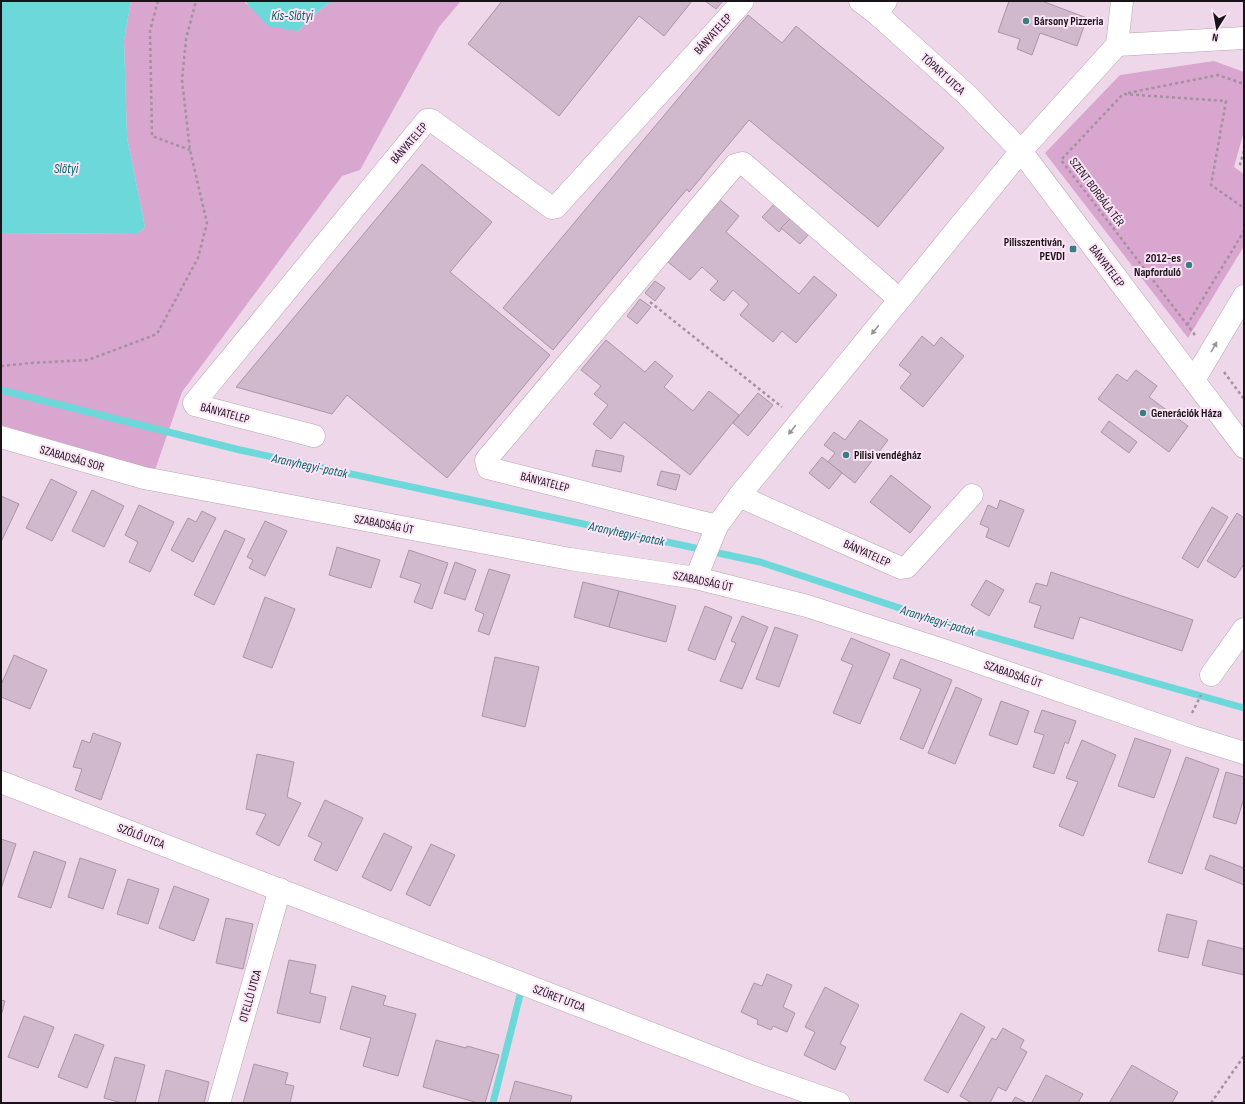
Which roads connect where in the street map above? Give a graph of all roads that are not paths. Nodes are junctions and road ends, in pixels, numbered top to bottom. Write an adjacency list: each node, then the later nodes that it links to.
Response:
1 (743, 1): 11 (street, BÁNYATELEP)
2 (860, 1): 4 (street, TÓPART UTCA)
3 (1122, 1): 6 (street)
4 (882, 8): 7 (street, TÓPART UTCA)
5 (1244, 38): 6 (street)
6 (1117, 45): 7 (street)
7 (1021, 151): 9 (street); 10 (street, BÁNYATELEP)
8 (1244, 296): 10 (street, one-way to 8)
9 (900, 300): 16 (street, one-way to 16); 17 (street, BÁNYATELEP)
10 (1194, 380): 13 (street)
11 (314, 436)
12 (1, 437): 14 (street, SZABADSÁG SOR)
13 (1244, 447)
14 (144, 478): 18 (street, SZABADSÁG ÚT)
15 (972, 495): 16 (street, BÁNYATELEP)
16 (739, 496): 17 (street)
17 (715, 530): 18 (street)
18 (698, 575): 21 (street, SZABADSÁG ÚT)
19 (1244, 629): 20 (street)
20 (1211, 675)
21 (1244, 753)
22 (1, 782): 23 (street, SZŐLŐ UTCA)
23 (280, 889): 24 (street, OTELLÓ UTCA); 25 (street, SZÜRET UTCA)
24 (219, 1103)
25 (839, 1103)

